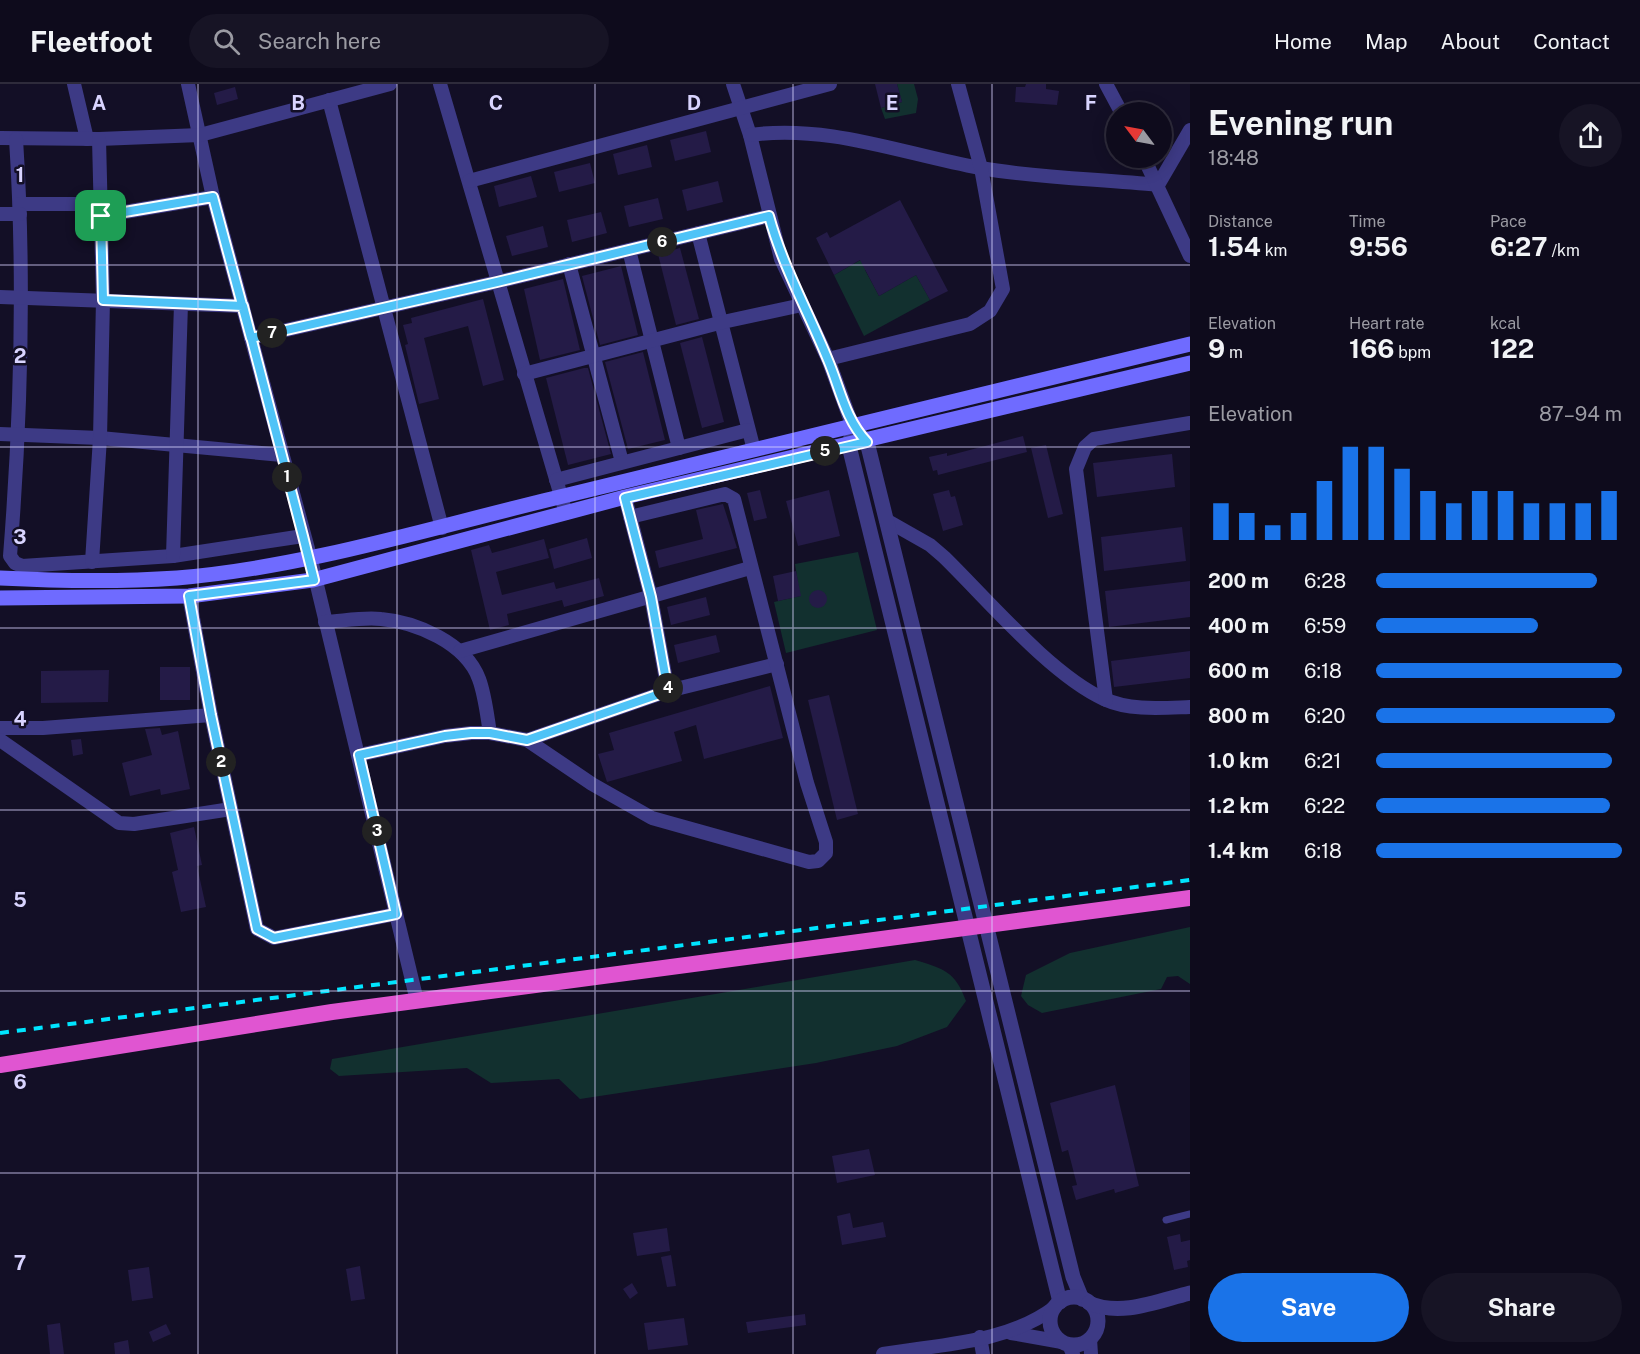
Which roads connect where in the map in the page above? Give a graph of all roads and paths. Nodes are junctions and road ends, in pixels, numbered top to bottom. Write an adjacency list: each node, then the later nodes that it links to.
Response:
1 (74, 84): 17 (street)
2 (188, 84): 13 (street)
3 (390, 84): 9 (street)
4 (440, 84): 20 (street)
5 (733, 84): 11 (street)
6 (830, 84): 11 (street)
7 (958, 84): 18 (street)
8 (1106, 84): 10 (street)
9 (329, 100): 13 (street); 38 (street)
10 (1116, 102)
11 (741, 108): 14 (street); 20 (street)
12 (1190, 130): 21 (street)
13 (200, 135): 17 (street); 22 (street)
14 (750, 135): 18 (street); 26 (street)
15 (0, 138): 16 (street)
16 (16, 139): 17 (street); 23 (street)
17 (93, 139): 24 (street)
18 (981, 168): 21 (street); 44 (street)
19 (1149, 168): 21 (street)
20 (469, 181): 31 (street)
21 (1158, 185): 29 (street)
22 (213, 197): 24 (street); 37 (street)
23 (20, 209): 24 (street); 25 (street); 33 (street)
24 (100, 210): 34 (street)
25 (0, 214)
26 (769, 216): 27 (street); 36 (street)
27 (698, 233): 28 (street); 39 (street)
28 (628, 250): 30 (street); 41 (street)
29 (1190, 256)
30 (569, 264): 31 (street); 43 (street)
31 (497, 282): 38 (street); 46 (street)
32 (0, 297): 33 (street)
33 (20, 298): 34 (street); 51 (street)
34 (103, 300): 35 (street); 52 (street)
35 (181, 304): 37 (street); 54 (street)
36 (802, 305): 39 (street); 44 (street)
37 (243, 306): 40 (street)
38 (385, 307): 40 (street); 66 (street)
39 (723, 322): 41 (street); 49 (street)
40 (251, 338): 58 (street)
41 (653, 341): 43 (street); 56 (street)
42 (1190, 344): 48 (main road)
43 (594, 356): 46 (street); 59 (street)
44 (828, 359): 48 (street)
45 (1190, 363): 53 (main road)
46 (524, 374): 60 (street)
47 (1190, 423): 81 (street)
48 (854, 428): 53 (street); 55 (street); 57 (main road)
49 (748, 430): 56 (street); 57 (street)
50 (0, 434): 51 (street)
51 (19, 435): 52 (street); 70 (street)
52 (100, 438): 54 (street); 70 (street)
53 (867, 442): 55 (main road); 65 (street)
54 (175, 445): 58 (street); 68 (street)
55 (849, 446): 62 (main road); 92 (street)
56 (679, 448): 59 (street)
57 (754, 450): 61 (main road)
58 (282, 455): 67 (street)
59 (622, 462): 60 (street)
60 (556, 480): 61 (street)
61 (561, 496): 63 (street); 66 (main road)
62 (625, 498): 63 (main road); 64 (street)
63 (566, 513): 73 (main road)
64 (630, 517): 71 (street); 75 (street)
65 (886, 520): 81 (street); 92 (street)
66 (442, 528): 69 (main road)
67 (303, 536): 68 (street); 69 (street)
68 (173, 556): 70 (street)
69 (310, 556): 72 (main road); 73 (street)
70 (92, 562)
71 (750, 568): 75 (street); 79 (street)
72 (0, 578)
73 (314, 580): 74 (main road); 77 (street)
74 (189, 596): 76 (main road); 83 (street)
75 (651, 597): 78 (street); 80 (street)
76 (0, 598)
77 (326, 622): 78 (street); 88 (street)
78 (459, 651): 85 (street)
79 (777, 664): 80 (street); 87 (street)
80 (668, 691): 87 (street)
81 (1106, 700): 82 (street)
82 (1190, 707)
83 (211, 715): 84 (street); 89 (street)
84 (0, 728)
85 (490, 733): 87 (street); 88 (street)
86 (0, 740): 89 (street)
87 (527, 740)
88 (359, 755): 91 (street)
89 (231, 810): 91 (street)
90 (1190, 898): 92 (highway)
91 (396, 914): 93 (street)
92 (977, 926): 93 (highway); 98 (street); 99 (street)
93 (417, 1000): 94 (highway)
94 (0, 1065)
95 (1190, 1214): 96 (lane)
96 (1166, 1220)
97 (1190, 1293): 100 (street)
98 (1086, 1301): 99 (street); 100 (street); 103 (street)
99 (1057, 1304): 101 (street); 104 (street)
100 (1126, 1309): 103 (street)
101 (1009, 1333): 102 (street); 104 (street)
102 (980, 1337): 105 (street); 106 (street)
103 (1092, 1342): 104 (street)
104 (1068, 1347)
105 (883, 1354)
106 (983, 1354)

